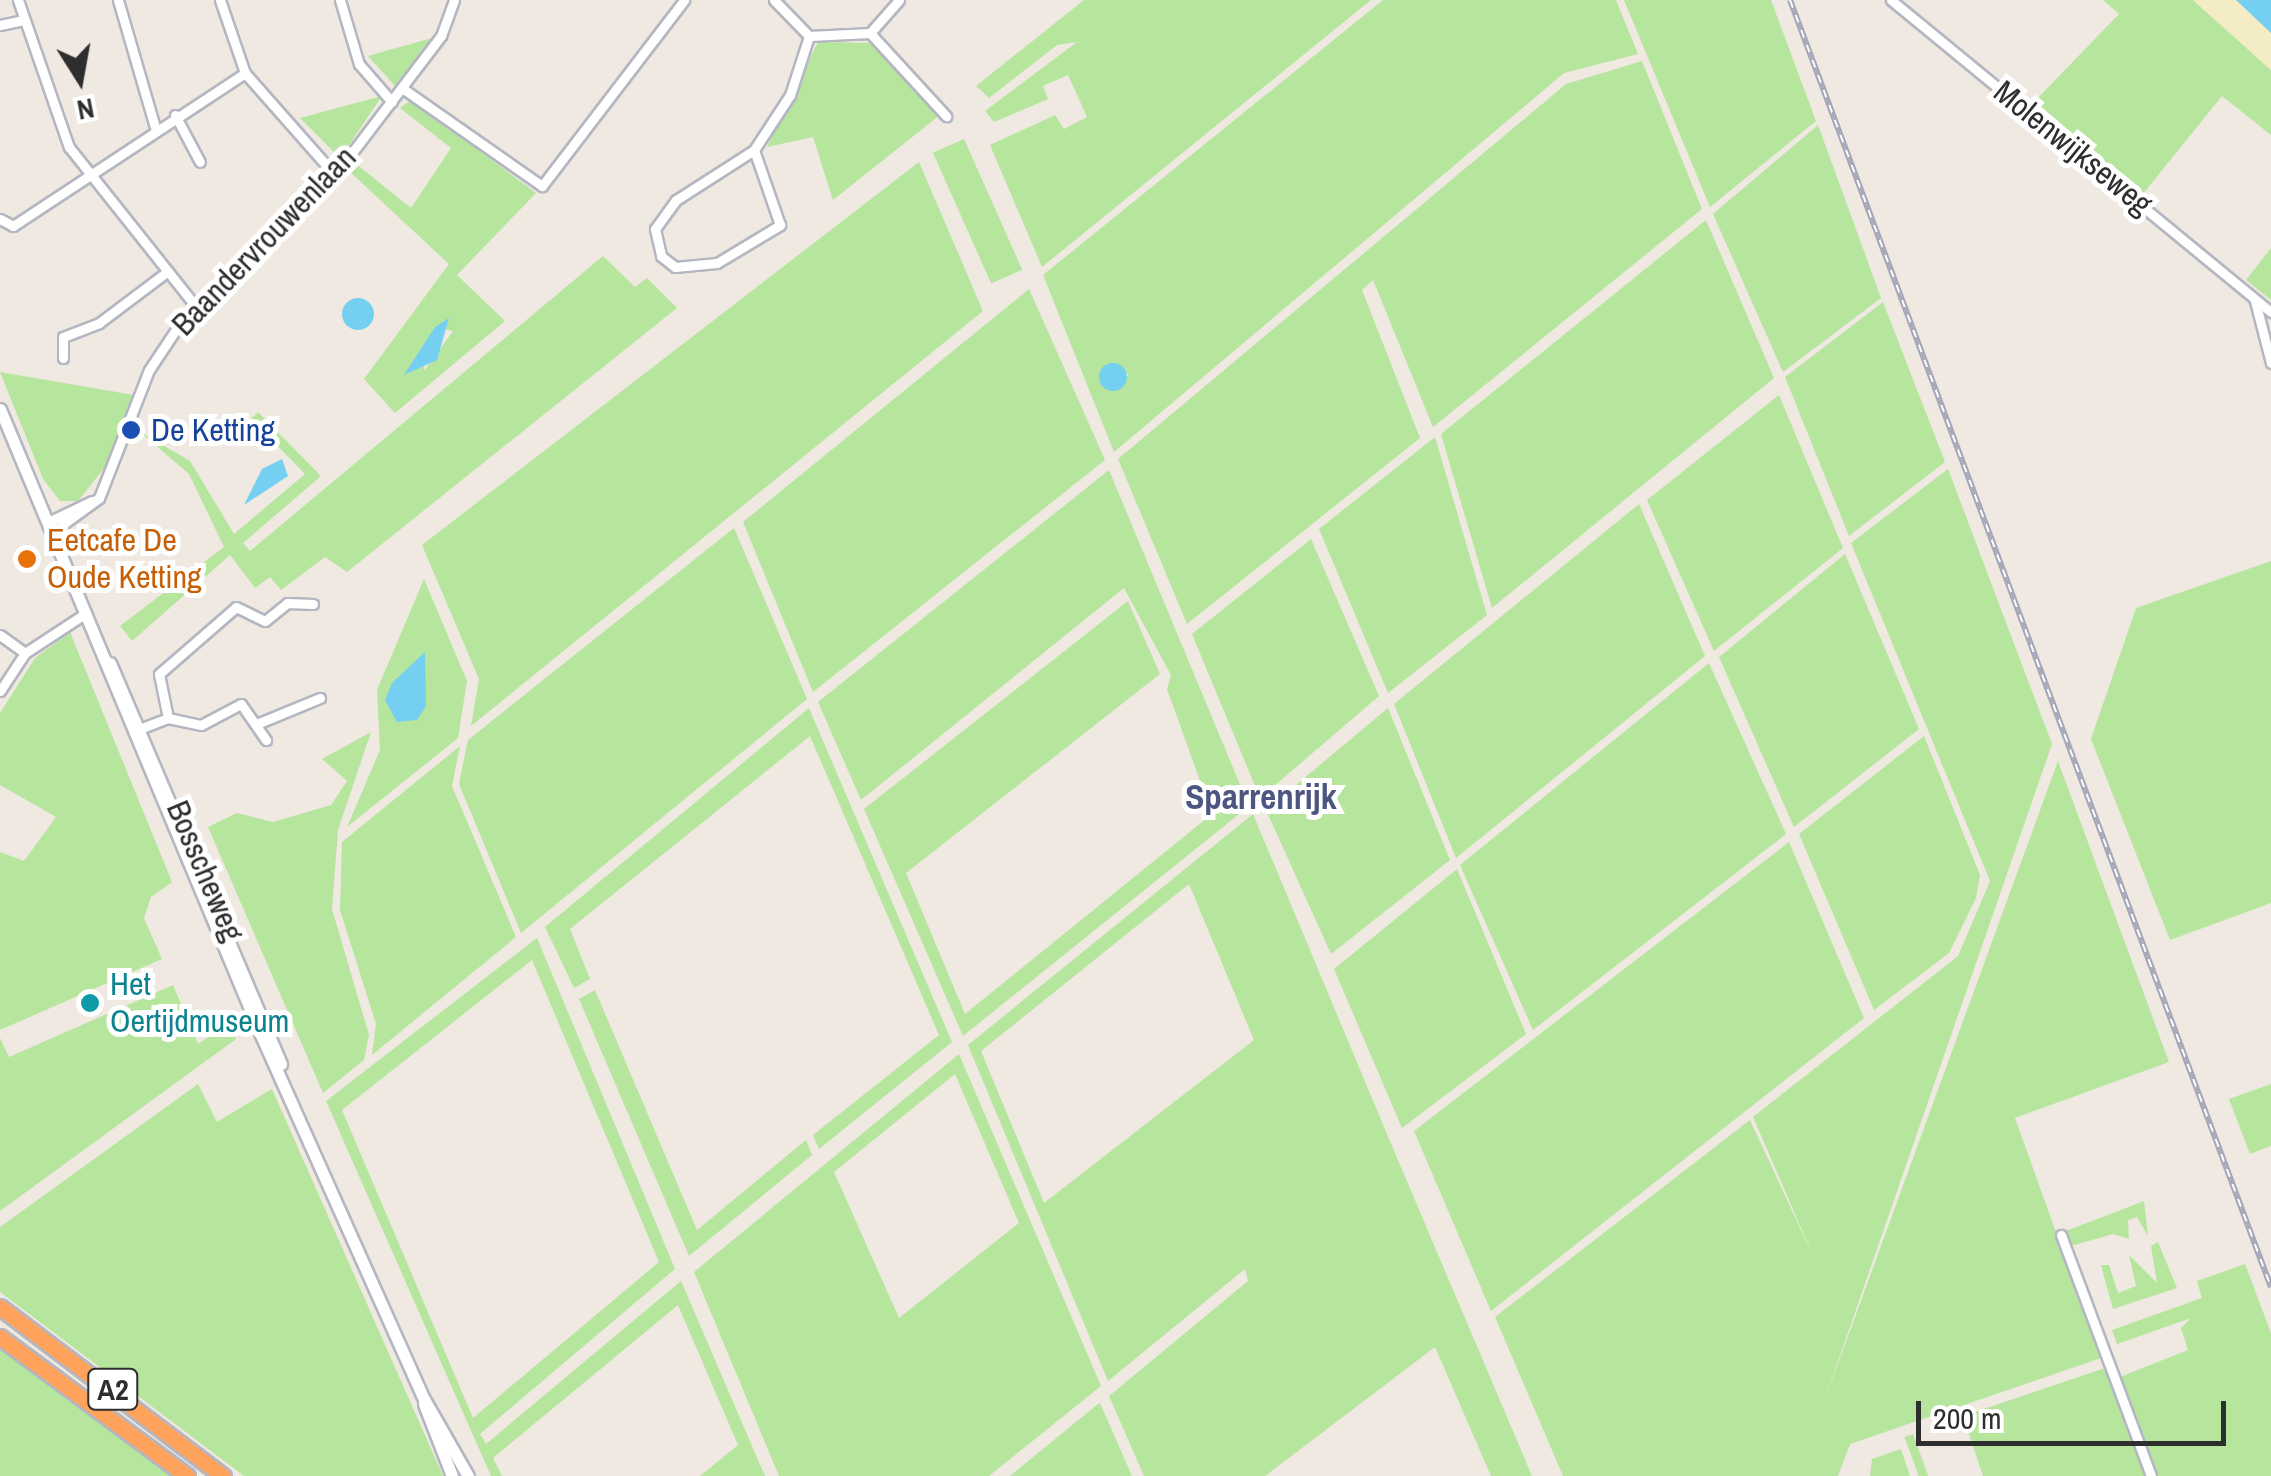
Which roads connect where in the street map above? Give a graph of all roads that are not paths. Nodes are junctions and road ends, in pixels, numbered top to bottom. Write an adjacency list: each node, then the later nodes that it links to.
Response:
1 (18, 0): 10 (street)
2 (118, 0): 19 (street)
3 (220, 0): 14 (street)
4 (340, 0): 16 (street)
5 (454, 0): 15 (street, Baandervrouwenlaan)
6 (684, 0): 15 (street)
7 (774, 0): 13 (street)
8 (899, 0): 12 (street)
9 (1892, 0): 26 (street, Molenwijkseweg)
10 (23, 20): 11 (street); 22 (street)
11 (0, 24)
12 (870, 33): 13 (street); 18 (street)
13 (809, 36): 20 (street)
14 (245, 73): 17 (street); 23 (street)
15 (402, 88): 16 (street, Baandervrouwenlaan)
16 (392, 102): 23 (street, Baandervrouwenlaan)
17 (175, 114): 19 (street); 21 (street)
18 (946, 116)
19 (155, 126): 22 (street)
20 (754, 150): 20 (street)
21 (200, 162)
22 (86, 170): 24 (street); 25 (street)
23 (335, 175): 27 (street, Baandervrouwenlaan)
24 (0, 219)
25 (168, 271): 27 (street); 29 (street)
26 (2254, 298): 28 (street, Molenwijkseweg); 30 (street)
27 (197, 308): 32 (street, Baandervrouwenlaan)
28 (2271, 312)
29 (63, 358)
30 (2271, 363)
31 (0, 409): 32 (main road, Bosscheweg)
32 (50, 527): 34 (main road, Bosscheweg)
33 (313, 604): 39 (street)
34 (86, 613): 36 (street); 41 (main road, Bosscheweg)
35 (0, 636): 36 (street)
36 (25, 653): 37 (street)
37 (0, 691)
38 (320, 698): 40 (street)
39 (168, 718): 40 (street); 41 (street)
40 (258, 723): 42 (street)
41 (138, 729): 46 (main road, Bosscheweg)
42 (266, 740)
43 (2061, 1235): 51 (street)
44 (0, 1306): 48 (highway, A2)
45 (0, 1337): 47 (highway, A2)
46 (424, 1400): 49 (main road, Bosscheweg); 50 (main road, Bosscheweg)
47 (187, 1476)
48 (223, 1476)
49 (452, 1476)
50 (468, 1476)
51 (2151, 1476)

